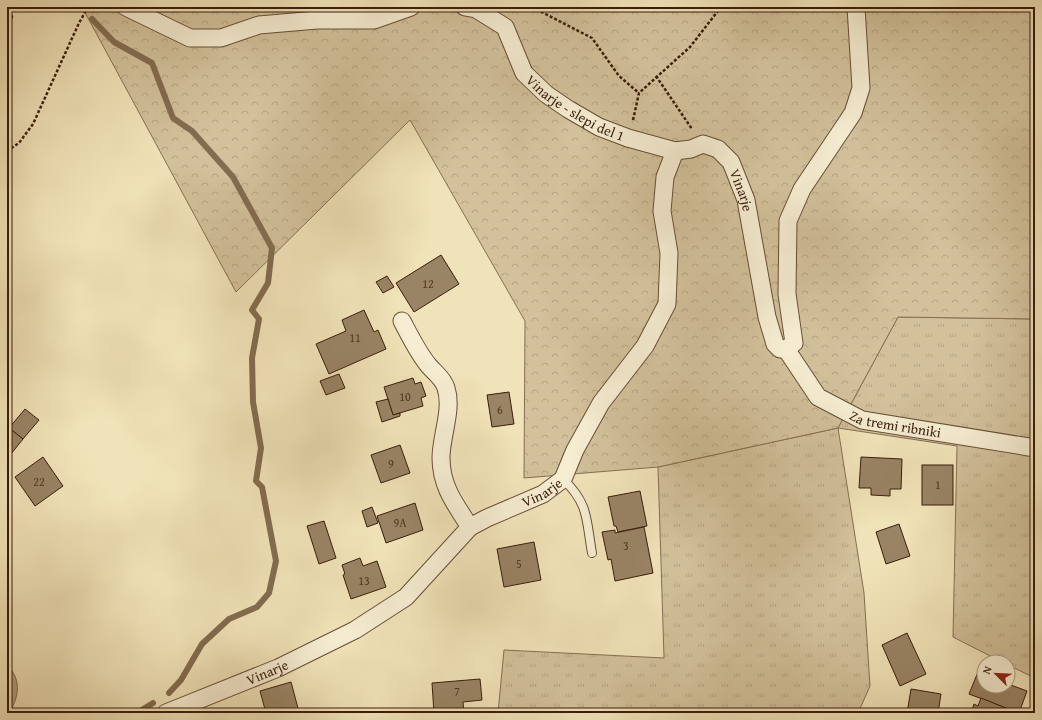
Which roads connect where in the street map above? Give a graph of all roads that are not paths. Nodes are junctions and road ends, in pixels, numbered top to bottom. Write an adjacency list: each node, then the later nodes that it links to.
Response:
1 (126, 7): 2 (street)
2 (411, 7)
3 (465, 7): 5 (street, Vinarje - slepi del 1)
4 (856, 7): 7 (street)
5 (674, 151): 7 (street, Vinarje); 9 (street, Vinarje)
6 (402, 321): 10 (street)
7 (786, 349): 8 (street, Za tremi ribniki)
8 (1035, 448)
9 (563, 479): 10 (street, Vinarje); 11 (lane)
10 (470, 527): 12 (street, Vinarje)
11 (592, 552)
12 (166, 713)

